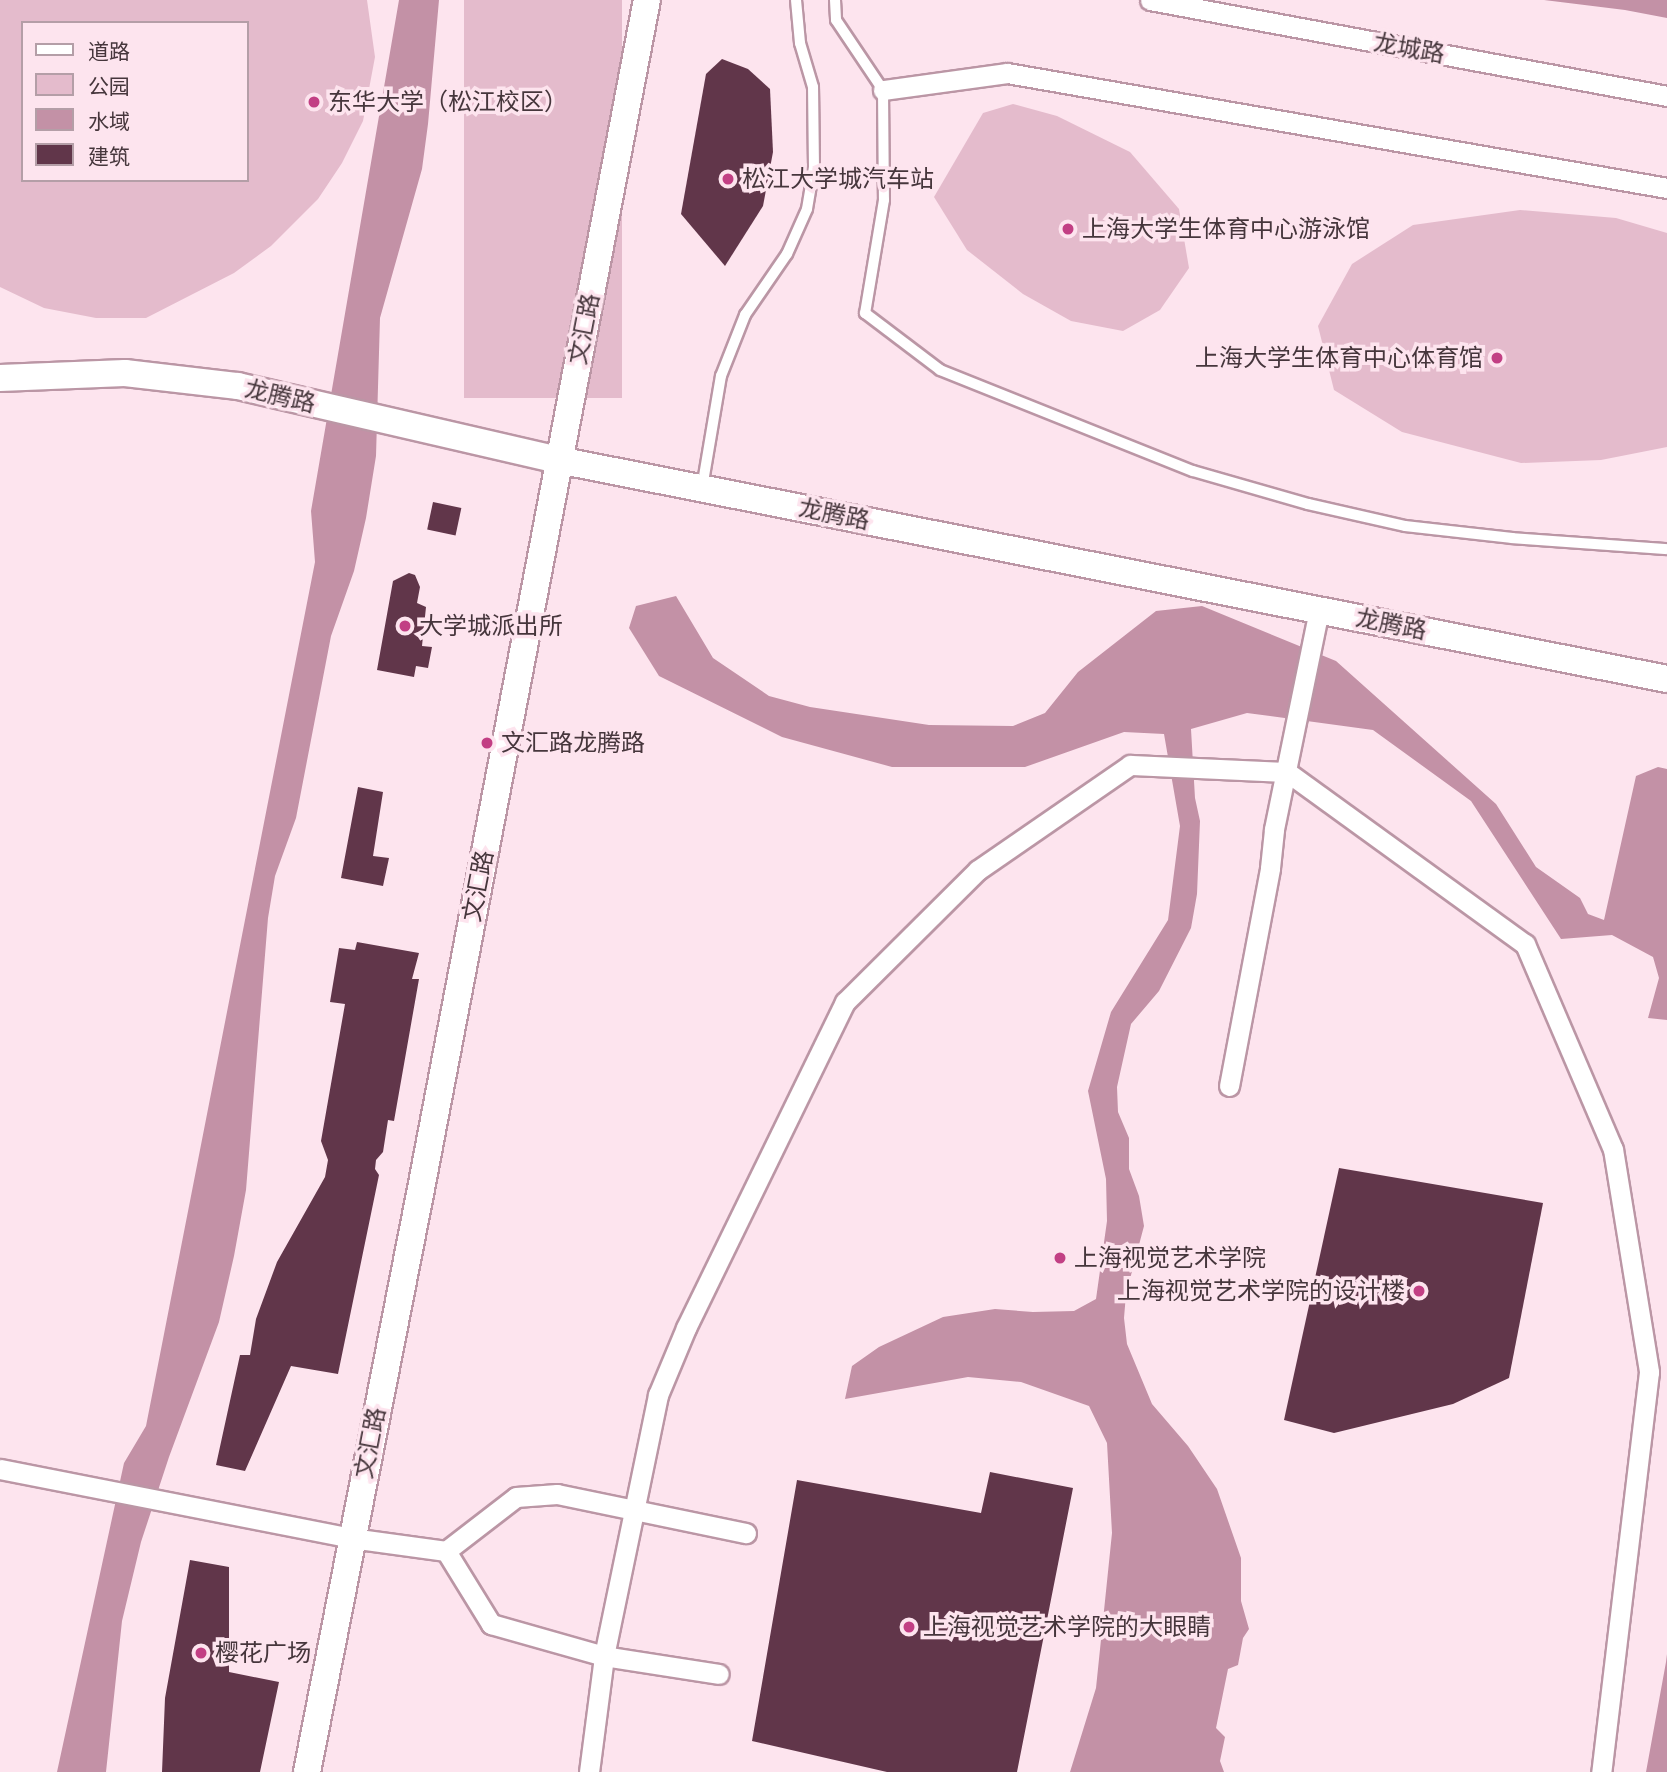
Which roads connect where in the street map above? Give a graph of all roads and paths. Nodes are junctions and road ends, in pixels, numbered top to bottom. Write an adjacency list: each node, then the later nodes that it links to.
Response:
1 (647, 0): 9 (main road, 文汇路)
2 (796, 0): 10 (lane)
3 (835, 0): 5 (lane)
4 (1150, 0): 6 (street, 龙城路)
5 (883, 90): 7 (street); 11 (lane)
6 (1667, 96)
7 (1667, 188)
8 (0, 378): 9 (main road, 龙腾路)
9 (558, 460): 10 (main road, 龙腾路); 19 (main road, 文汇路)
10 (702, 488): 12 (main road, 龙腾路)
11 (1667, 549)
12 (1319, 610): 13 (main road, 龙腾路); 14 (street)
13 (1667, 679)
14 (1287, 772): 15 (street); 17 (street); 25 (street)
15 (1229, 1086)
16 (0, 1469): 19 (street)
17 (632, 1511): 18 (street); 20 (street); 21 (street)
18 (746, 1533)
19 (351, 1538): 20 (street); 23 (main road, 文汇路)
20 (446, 1551): 21 (street)
21 (604, 1656): 22 (street); 24 (street)
22 (719, 1674)
23 (307, 1772)
24 (589, 1772)
25 (1604, 1772)

